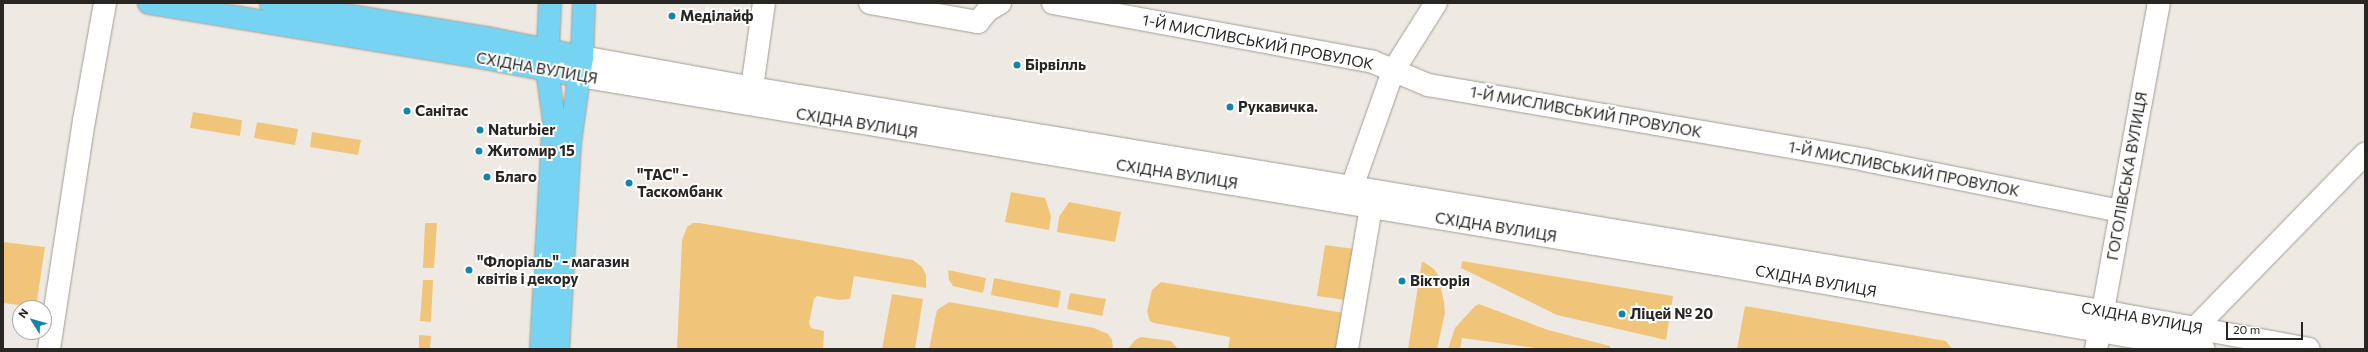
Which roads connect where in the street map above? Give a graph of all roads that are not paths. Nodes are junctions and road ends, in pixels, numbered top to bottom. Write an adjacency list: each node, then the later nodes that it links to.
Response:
1 (105, 3): 22 (street)
2 (149, 3): 12 (main road, СХІДНА ВУЛИЦЯ)
3 (271, 3): 12 (main road, СХІДНА ВУЛИЦЯ)
4 (550, 3): 12 (main road)
5 (584, 3): 13 (main road)
6 (764, 3): 15 (street)
7 (870, 3): 8 (street)
8 (1000, 3)
9 (1053, 3): 14 (street, 1-Й МИСЛИВСЬКИЙ ПРОВУЛОК)
10 (1436, 3): 14 (street)
11 (2159, 3): 19 (street, ГОГОЛІВСЬКА ВУЛИЦЯ)
12 (547, 60): 13 (main road, СХІДНА ВУЛИЦЯ); 23 (main road)
13 (580, 66): 15 (street, СХІДНА ВУЛИЦЯ); 18 (street, СХІДНА ВУЛИЦЯ); 24 (main road)
14 (1393, 71): 17 (street); 19 (street, 1-Й МИСЛИВСЬКИЙ ПРОВУЛОК)
15 (752, 88): 17 (street, СХІДНА ВУЛИЦЯ)
16 (2365, 154): 20 (street)
17 (1352, 187): 18 (street, СХІДНА ВУЛИЦЯ)
18 (1374, 199): 21 (street, СХІДНА ВУЛИЦЯ); 25 (street)
19 (2121, 211): 21 (street, ГОГОЛІВСЬКА ВУЛИЦЯ)
20 (2196, 327): 21 (street, СХІДНА ВУЛИЦЯ); 27 (street, СХІДНА ВУЛИЦЯ)
21 (2099, 330): 26 (street, СХІДНА ВУЛИЦЯ)
22 (49, 349)
23 (541, 349)
24 (558, 349)
25 (1347, 349)
26 (2204, 349)
27 (2309, 349)

